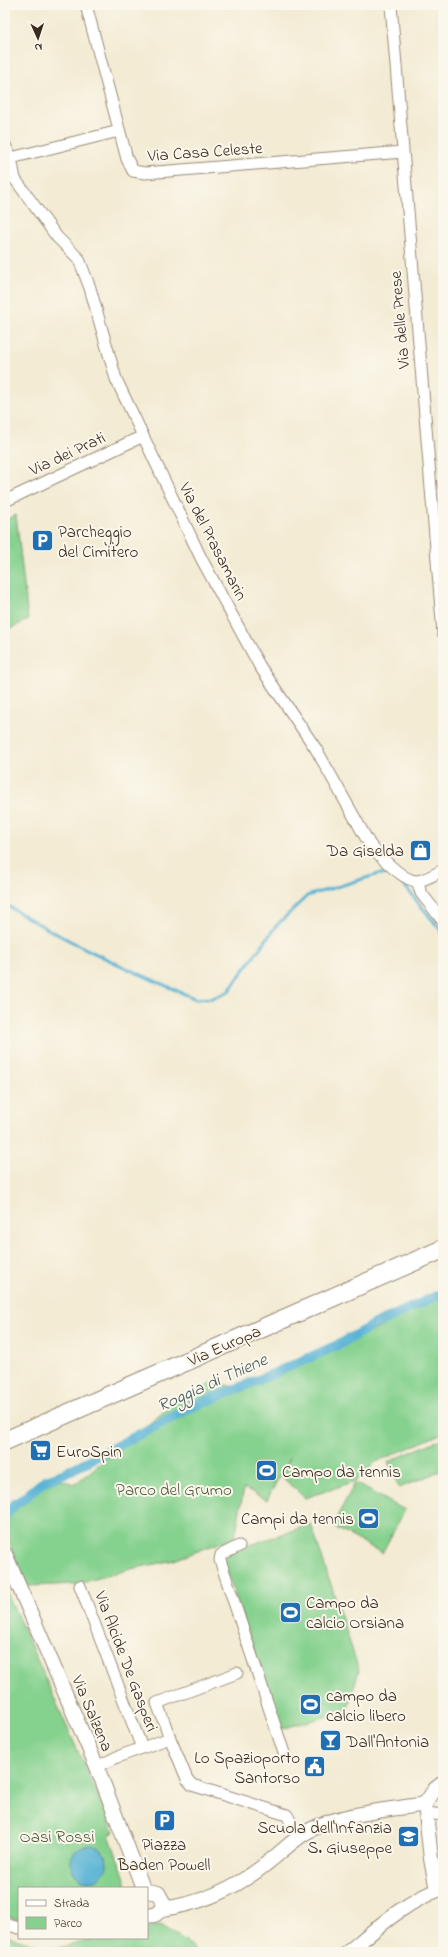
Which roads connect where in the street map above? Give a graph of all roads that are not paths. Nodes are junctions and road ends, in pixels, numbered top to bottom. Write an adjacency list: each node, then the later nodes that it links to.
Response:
1 (86, 5): 3 (street, Via Casa Celeste)
2 (390, 5): 5 (street, Via delle Prese)
3 (119, 131): 5 (street, Via Casa Celeste); 6 (street)
4 (5, 146): 6 (street, Via del Prasamarin)
5 (403, 152): 9 (street, Via delle Prese)
6 (11, 158): 7 (street, Via del Prasamarin)
7 (143, 436): 8 (street, Via dei Prati); 11 (street, Via del Prasamarin)
8 (5, 501)
9 (443, 633)
10 (443, 870): 11 (street)
11 (417, 881): 12 (street)
12 (443, 921)
13 (443, 1249): 14 (main road, Via Europa)
14 (5, 1441)
15 (239, 1546): 21 (street)
16 (5, 1554): 22 (street, Via Salzena)
17 (80, 1586): 20 (street, Via Alcide De Gasperi)
18 (237, 1673): 19 (street)
19 (170, 1738): 20 (street); 26 (street)
20 (142, 1748): 22 (street)
21 (284, 1753)
22 (97, 1767): 27 (street, Via Salzena)
23 (443, 1783): 24 (street)
24 (425, 1809): 25 (street); 28 (street); 31 (street)
25 (443, 1815)
26 (293, 1826)
27 (143, 1887)
28 (440, 1889): 36 (street)
29 (148, 1890): 30 (street)
30 (160, 1895): 31 (street); 32 (street)
31 (197, 1902): 32 (street)
32 (162, 1910): 33 (street)
33 (148, 1916)
34 (5, 1924): 35 (street)
35 (18, 1928)
36 (348, 1952)

